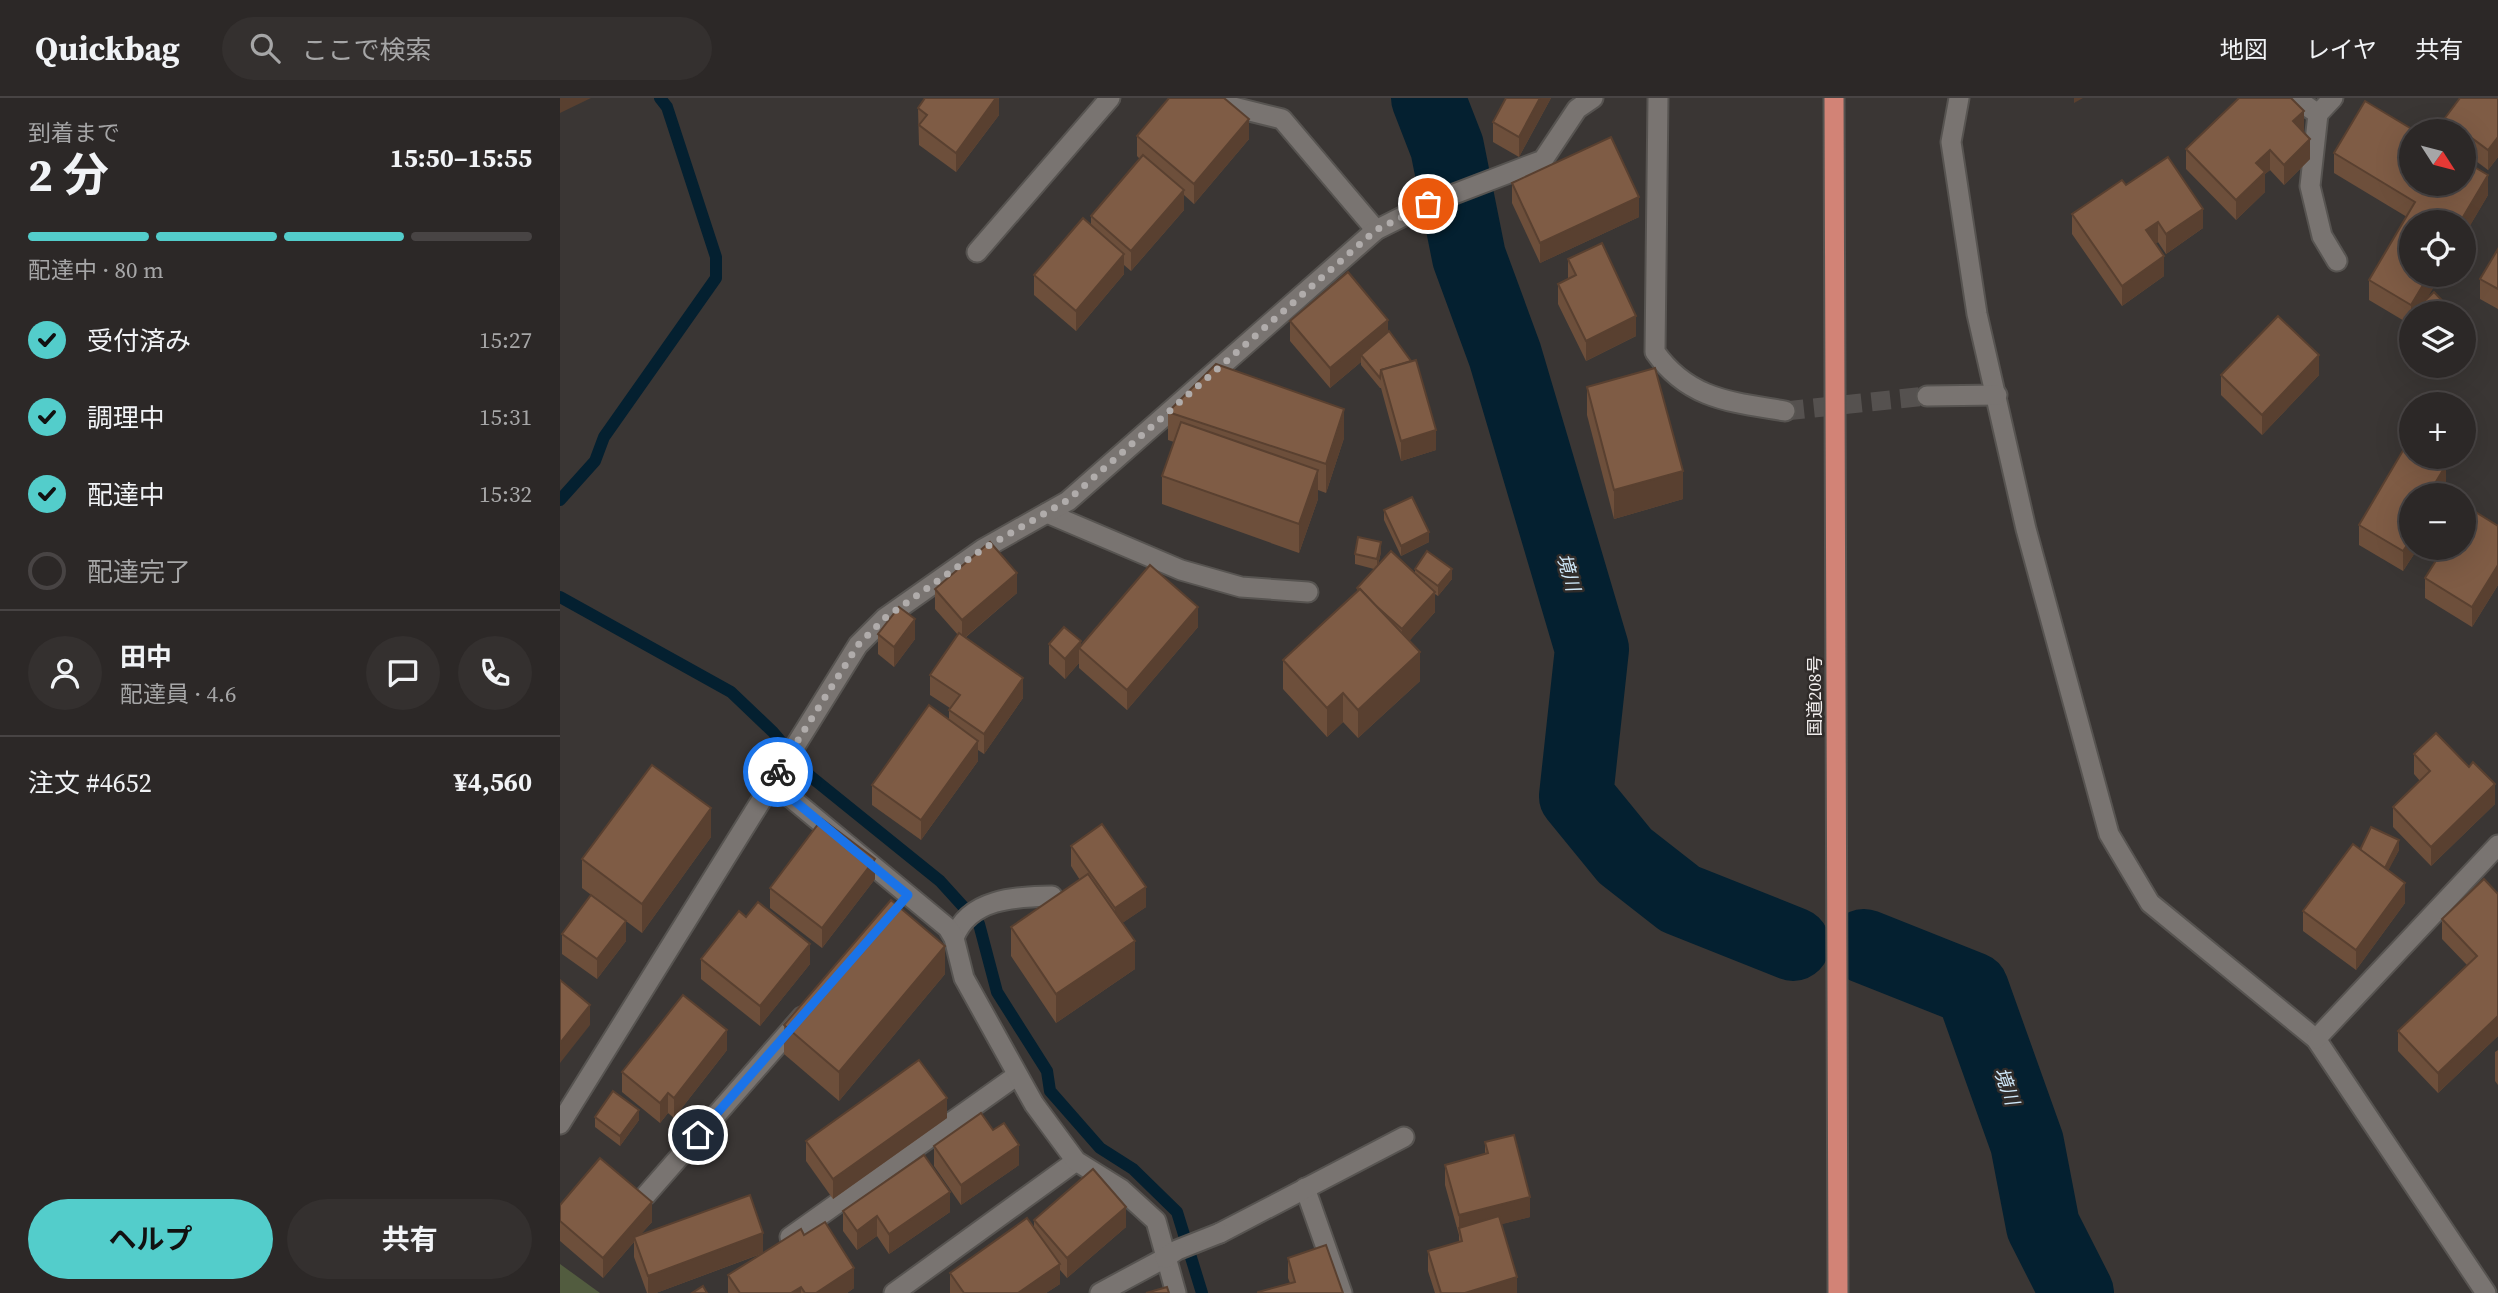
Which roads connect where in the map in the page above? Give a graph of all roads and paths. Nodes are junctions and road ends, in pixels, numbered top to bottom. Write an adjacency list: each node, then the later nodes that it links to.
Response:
1 (1110, 98): 11 (street)
2 (1197, 98): 10 (street)
3 (1594, 98): 10 (street)
4 (1658, 98): 15 (street)
5 (1834, 98): 36 (highway, 国道208号)
6 (1959, 98): 13 (street)
7 (2295, 98): 9 (street)
8 (2333, 98): 9 (street)
9 (2318, 114): 12 (street)
10 (1376, 230): 16 (street)
11 (977, 252)
12 (2337, 261)
13 (1997, 395): 14 (street); 23 (street)
14 (1927, 396)
15 (1785, 411)
16 (1047, 513): 17 (street); 18 (street)
17 (1308, 592)
18 (775, 778): 21 (street); 25 (street)
19 (2498, 845): 23 (street)
20 (1052, 896): 21 (street)
21 (957, 930): 24 (street)
22 (818, 998): 29 (street)
23 (2316, 1038): 37 (street)
24 (1016, 1076): 27 (street); 30 (street)
25 (560, 1124)
26 (1404, 1137): 28 (street)
27 (1076, 1161): 31 (street); 32 (street)
28 (1305, 1188): 31 (street); 35 (street)
29 (646, 1195)
30 (790, 1237)
31 (1171, 1254): 33 (street); 34 (street)
32 (894, 1293)
33 (1100, 1293)
34 (1176, 1293)
35 (1342, 1293)
36 (1839, 1293)
37 (2486, 1293)

